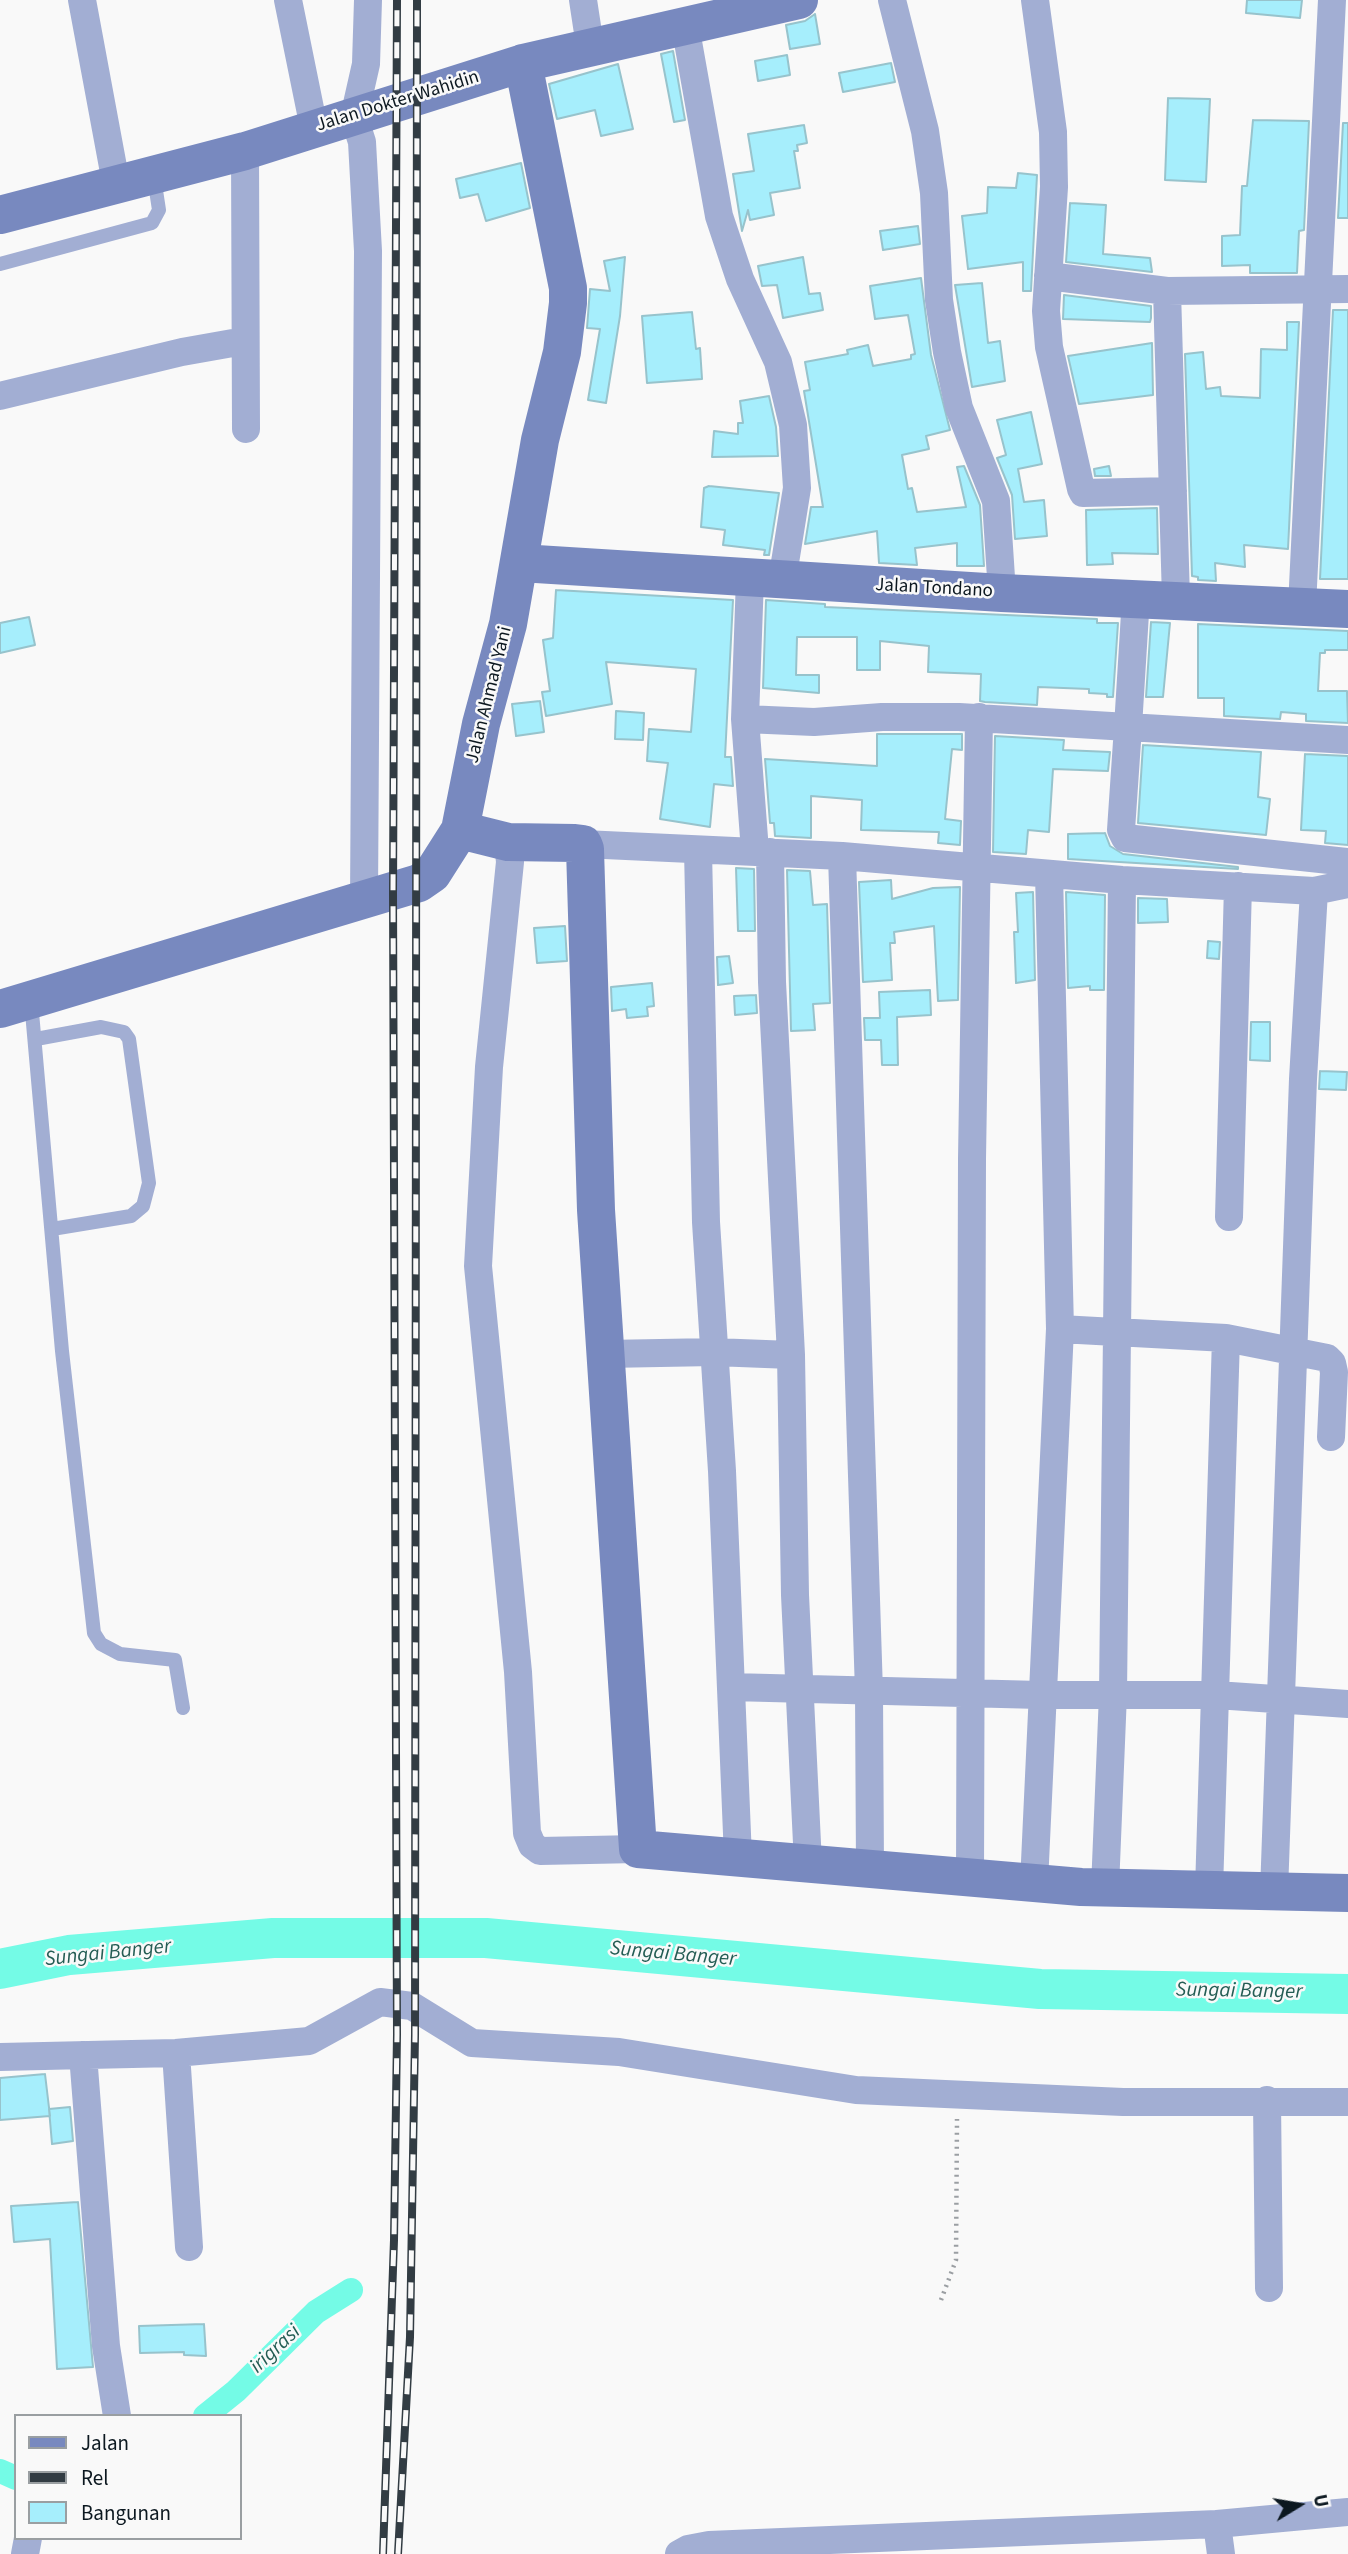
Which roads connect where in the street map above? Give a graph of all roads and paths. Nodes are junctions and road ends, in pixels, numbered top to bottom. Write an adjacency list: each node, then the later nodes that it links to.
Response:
1 (82, 0): 16 (street)
2 (288, 0): 13 (street)
3 (368, 0): 12 (street)
4 (583, 0): 10 (street)
5 (799, 0): 9 (street, Jalan Dokter Wahidin)
6 (892, 0): 29 (street)
7 (1035, 0): 19 (street)
8 (1332, 0): 22 (street)
9 (685, 25): 10 (street, Jalan Dokter Wahidin); 28 (street)
10 (590, 46): 11 (street, Jalan Dokter Wahidin)
11 (523, 63): 12 (street, Jalan Dokter Wahidin); 27 (street, Jalan Ahmad Yani)
12 (354, 117): 13 (street, Jalan Dokter Wahidin); 50 (street)
13 (314, 128): 14 (street, Jalan Dokter Wahidin)
14 (245, 151): 15 (street, Jalan Dokter Wahidin); 23 (street)
15 (154, 174): 16 (street, Jalan Dokter Wahidin); 18 (lane)
16 (116, 184): 17 (street, Jalan Dokter Wahidin)
17 (0, 215)
18 (0, 264)
19 (1048, 276): 21 (street); 26 (street)
20 (1348, 289): 22 (street)
21 (1167, 291): 22 (street); 26 (street)
22 (1315, 291): 32 (street)
23 (244, 341): 24 (street); 25 (street)
24 (0, 396)
25 (246, 429)
26 (1173, 491): 31 (street)
27 (520, 563): 28 (street, Jalan Tondano); 38 (street, Jalan Ahmad Yani)
28 (766, 579): 29 (street, Jalan Tondano); 35 (street)
29 (1002, 593): 30 (street, Jalan Tondano)
30 (1136, 597): 31 (street, Jalan Tondano); 36 (street)
31 (1176, 599): 32 (street, Jalan Tondano)
32 (1302, 606): 33 (street, Jalan Tondano)
33 (1348, 609)
34 (979, 717): 35 (street); 36 (street); 44 (street)
35 (745, 719): 41 (street)
36 (1128, 727): 37 (street); 43 (street)
37 (1348, 740)
38 (484, 837): 39 (street); 50 (street, Jalan Ahmad Yani); 73 (street)
39 (583, 844): 40 (street); 60 (street)
40 (698, 850): 41 (street); 59 (street)
41 (763, 851): 42 (street); 61 (street)
42 (842, 856): 44 (street); 65 (street)
43 (1348, 862)
44 (975, 867): 45 (street); 66 (street)
45 (1049, 874): 46 (street); 55 (street)
46 (1122, 880): 48 (street); 56 (street)
47 (1348, 884): 49 (street)
48 (1238, 887): 49 (street); 53 (street)
49 (1314, 891): 58 (street)
50 (364, 901): 51 (street, Jalan Ahmad Yani)
51 (15, 1004): 52 (lane)
52 (36, 1039): 54 (lane); 54 (lane)
53 (1229, 1217)
54 (52, 1229): 72 (lane)
55 (1060, 1329): 56 (street); 68 (street)
56 (1116, 1334): 57 (street); 67 (street)
57 (1227, 1338): 58 (street); 69 (street)
58 (1294, 1350): 62 (street); 70 (street)
59 (714, 1352): 60 (street); 61 (street); 63 (street)
60 (606, 1354): 73 (street)
61 (791, 1355): 64 (street)
62 (1331, 1437)
63 (731, 1687): 64 (street); 74 (street)
64 (799, 1689): 65 (street); 75 (street)
65 (869, 1692): 66 (street); 76 (street)
66 (972, 1692): 68 (street); 77 (street)
67 (1113, 1694): 68 (street); 69 (street); 79 (street)
68 (1041, 1695): 78 (street)
69 (1216, 1695): 70 (street); 80 (street)
70 (1279, 1700): 71 (street); 81 (street)
71 (1348, 1703)
72 (183, 1708)
73 (638, 1849): 74 (street)
74 (738, 1858): 75 (street)
75 (808, 1864): 76 (street)
76 (870, 1869): 77 (street)
77 (970, 1878): 78 (street)
78 (1034, 1883): 79 (street)
79 (1105, 1888): 80 (street)
80 (1209, 1890): 81 (street)
81 (1274, 1892): 82 (street)
82 (1348, 1894)
83 (176, 2053): 84 (street); 86 (street); 89 (street)
84 (83, 2055): 85 (street); 92 (street)
85 (0, 2057)
86 (957, 2094): 87 (street); 91 (path)
87 (1267, 2100): 88 (street); 90 (street)
88 (1348, 2102)
89 (189, 2247)
90 (1269, 2288)
91 (941, 2300)
92 (117, 2414)
93 (1348, 2512): 94 (street)
94 (1217, 2524): 95 (street); 97 (street)
95 (827, 2547): 96 (street)
96 (679, 2554)
97 (1221, 2554)

